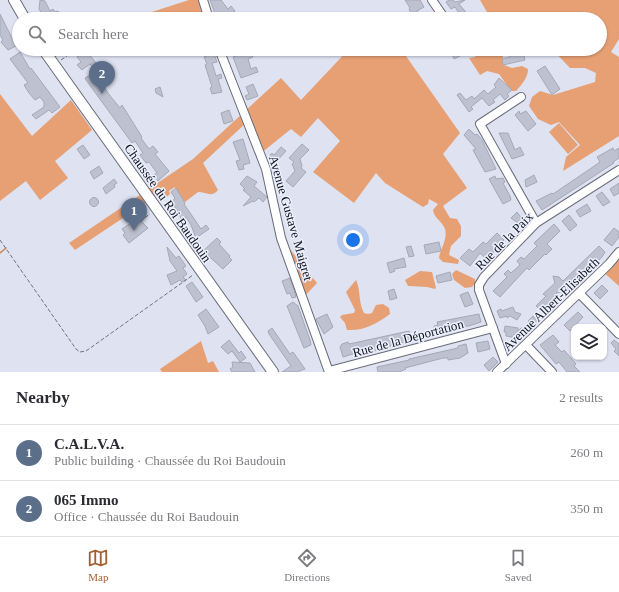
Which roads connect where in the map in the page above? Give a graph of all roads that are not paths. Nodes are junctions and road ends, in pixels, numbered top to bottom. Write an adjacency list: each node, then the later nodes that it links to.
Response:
1 (14, 0): 4 (main road)
2 (203, 0): 5 (street)
3 (432, 0): 6 (street)
4 (21, 12)
5 (207, 12)
6 (440, 12)
7 (48, 56): 18 (main road, Chaussée du Roi Baudouin)
8 (222, 56): 19 (street, Avenue Gustave Maigret)
9 (521, 97): 11 (street)
10 (619, 170): 11 (street, Rue de la Paix)
11 (536, 223): 14 (street, Rue de la Paix)
12 (619, 252): 13 (street, Avenue Albert-Elisabeth)
13 (579, 293): 15 (street); 16 (street, Avenue Albert-Elisabeth)
14 (493, 328): 17 (street, Rue de la Paix); 19 (street, Rue de la Déportation)
15 (619, 334)
16 (526, 345): 17 (street, Avenue Albert-Elisabeth); 21 (street)
17 (506, 364): 20 (street, Avenue Albert-Elisabeth)
18 (273, 372)
19 (329, 372)
20 (497, 372)
21 (552, 372)

